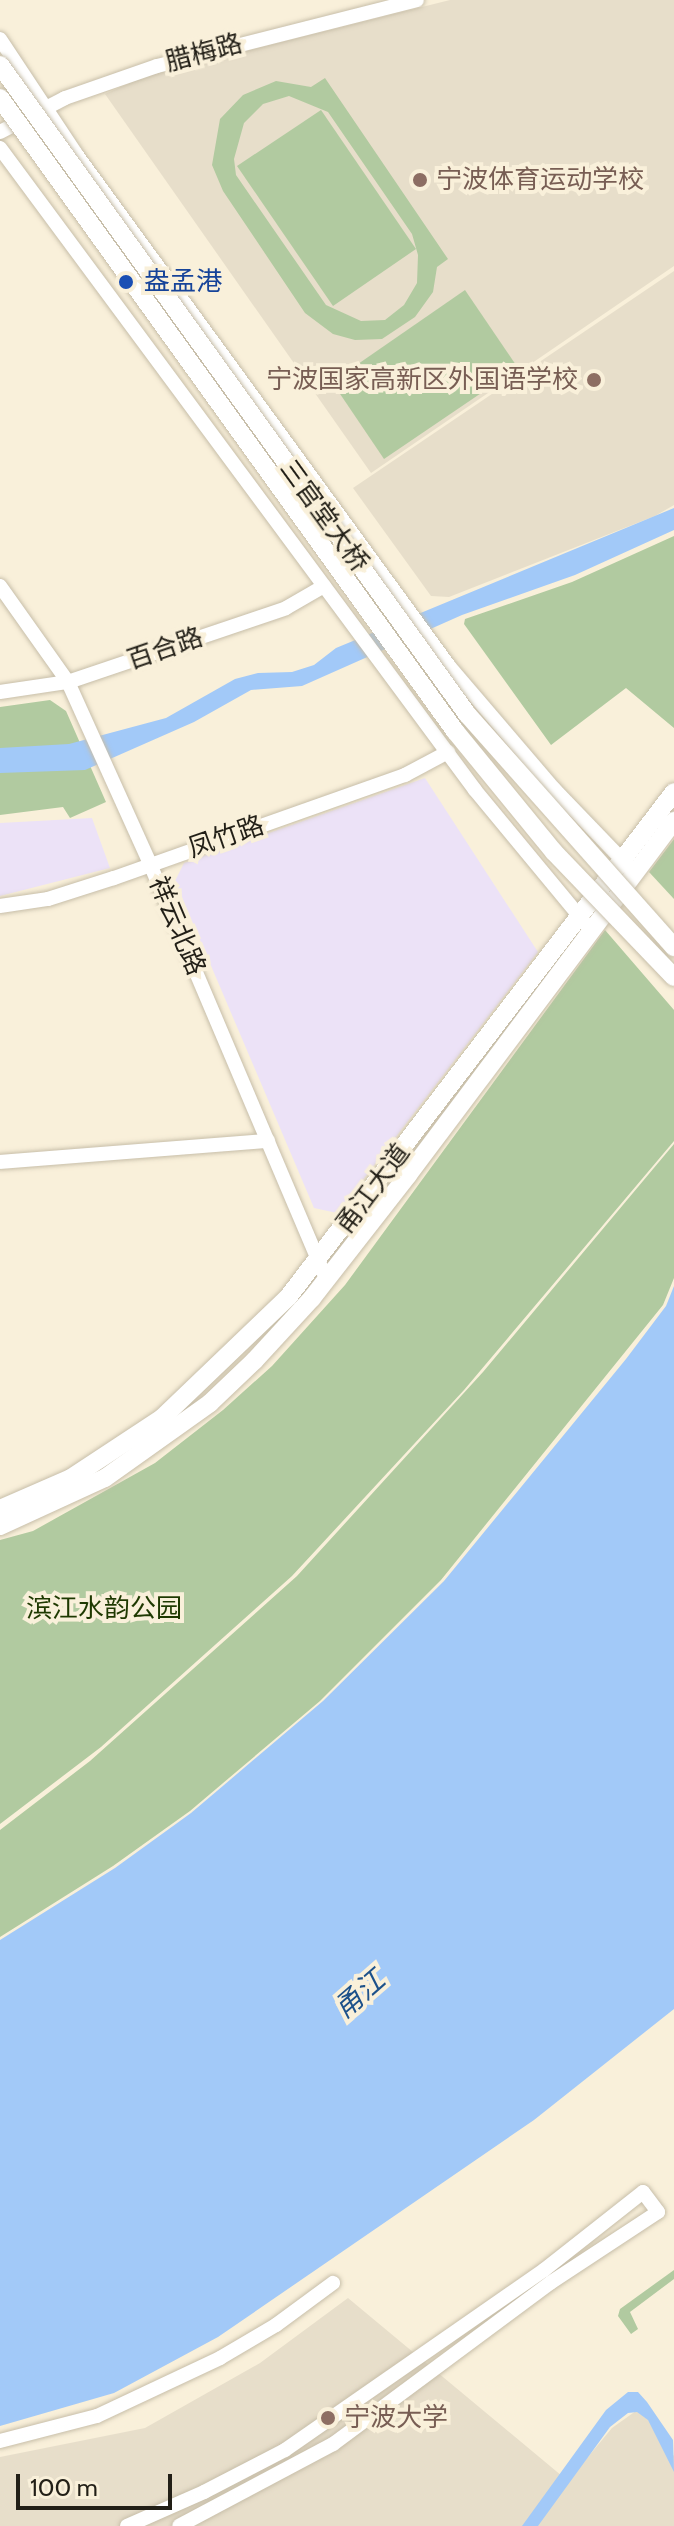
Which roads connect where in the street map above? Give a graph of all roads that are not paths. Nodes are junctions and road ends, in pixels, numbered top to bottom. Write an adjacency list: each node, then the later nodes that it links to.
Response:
1 (417, 0): 5 (street, 腊梅路)
2 (0, 39): 5 (street)
3 (0, 65): 20 (main road, 三官堂大桥, bridge)
4 (0, 98): 21 (main road, 三官堂大桥, bridge)
5 (46, 110): 6 (street, 腊梅路); 16 (street)
6 (0, 132)
7 (0, 148): 9 (street)
8 (0, 586): 10 (street, 祥云北路)
9 (324, 586): 10 (street, 百合路); 12 (street)
10 (68, 682): 11 (street, 百合路); 15 (street, 祥云北路)
11 (0, 692)
12 (448, 752): 15 (street, 凤竹路); 18 (street)
13 (674, 792): 16 (main road, 甬江大道)
14 (674, 821): 16 (main road, 甬江大道)
15 (150, 864): 17 (street, 凤竹路); 22 (street, 祥云北路)
16 (629, 866): 18 (main road, 甬江大道); 19 (main road, 甬江大道)
17 (0, 906)
18 (579, 916): 19 (street); 24 (main road, 甬江大道)
19 (591, 930): 25 (main road, 甬江大道)
20 (674, 947)
21 (674, 977)
22 (268, 1141): 23 (street); 24 (street, 祥云北路)
23 (0, 1162)
24 (318, 1260): 25 (street, 祥云北路); 26 (main road, 甬江大道)
25 (326, 1279): 27 (main road, 甬江大道)
26 (0, 1509)
27 (0, 1526)
28 (333, 2283): 29 (street)
29 (0, 2441)
30 (127, 2526): 31 (street)
31 (179, 2526)

